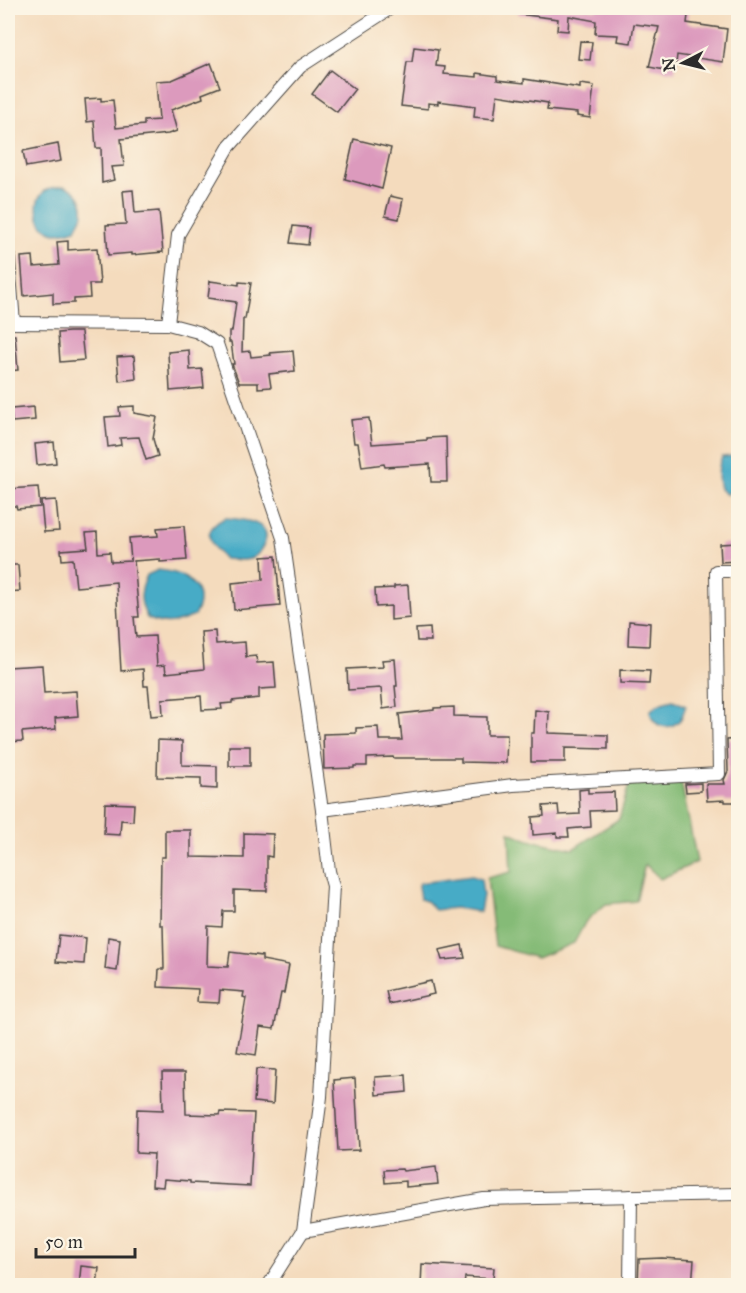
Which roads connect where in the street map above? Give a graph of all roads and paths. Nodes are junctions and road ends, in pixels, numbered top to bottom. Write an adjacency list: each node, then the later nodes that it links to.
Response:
1 (391, 8): 4 (street)
2 (8, 249): 3 (street)
3 (11, 323): 4 (street)
4 (168, 324): 6 (street)
5 (738, 571): 6 (street)
6 (322, 810): 9 (street)
7 (738, 1194): 8 (street)
8 (631, 1196): 9 (street); 11 (street)
9 (303, 1231): 10 (street)
10 (267, 1286)
11 (630, 1286)

